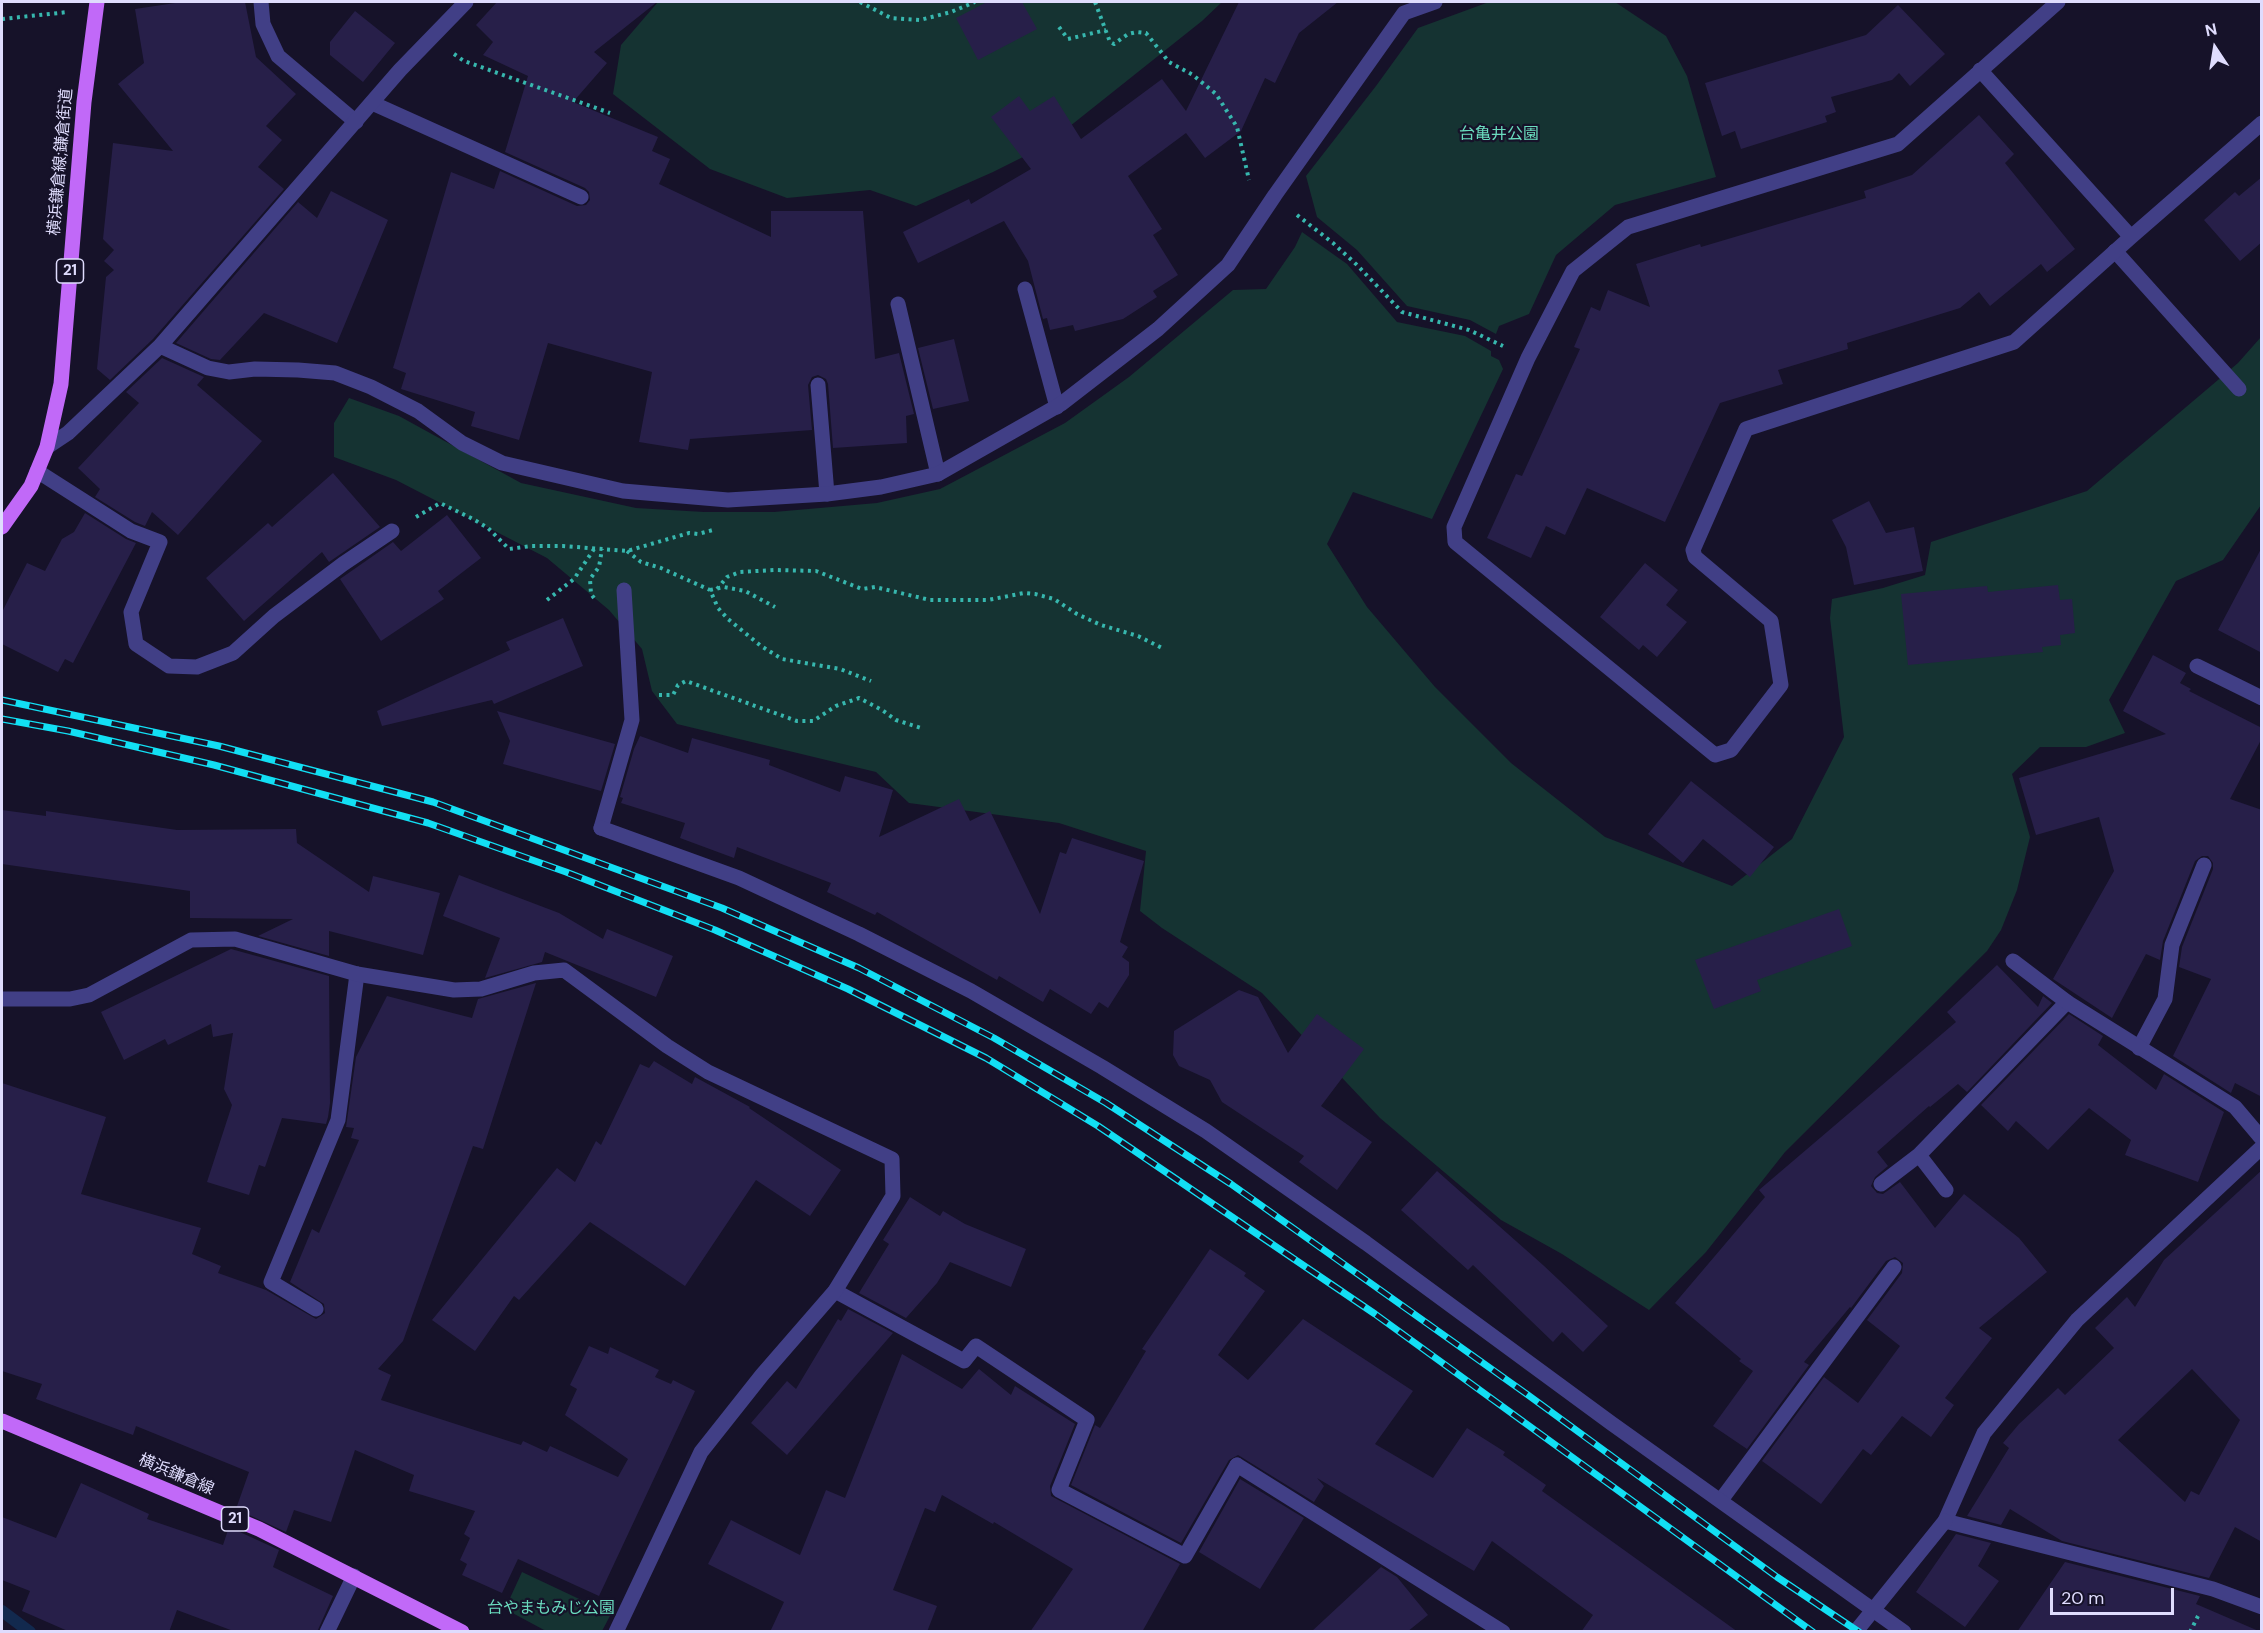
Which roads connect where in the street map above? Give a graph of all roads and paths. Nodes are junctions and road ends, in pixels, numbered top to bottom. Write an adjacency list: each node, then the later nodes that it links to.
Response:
1 (261, 2): 16 (street)
2 (466, 2): 12 (street)
3 (860, 2): 4 (path)
4 (975, 2)
5 (1095, 2): 11 (path)
6 (1435, 2): 19 (street)
7 (2058, 2): 13 (street)
8 (96, 5): 9 (path); 29 (main road, 横浜鎌倉線;鎌倉街道 / 21)
9 (2, 20)
10 (1059, 27): 11 (path)
11 (1106, 30): 19 (path)
12 (431, 38): 14 (street); 15 (path)
13 (1980, 70): 20 (street); 25 (street)
14 (372, 104): 16 (street); 18 (street)
15 (610, 112)
16 (357, 122): 24 (street)
17 (2262, 123): 20 (street)
18 (581, 196)
19 (1271, 201): 25 (path); 28 (street)
20 (2131, 237): 21 (street)
21 (2115, 250): 25 (street); 27 (street)
22 (1025, 289): 28 (street)
23 (898, 304): 31 (street)
24 (160, 346): 29 (street); 32 (street)
25 (1528, 358)
26 (818, 385): 32 (street)
27 (2239, 389)
28 (1057, 407): 31 (street)
29 (47, 447): 30 (main road, 横浜鎌倉線;鎌倉街道 / 21)
30 (37, 471): 33 (main road, 横浜鎌倉線;鎌倉街道 / 21); 35 (street)
31 (938, 474): 32 (street)
32 (827, 494)
33 (2, 527)
34 (718, 528): 37 (path)
35 (392, 531): 36 (path)
36 (594, 549): 37 (path); 41 (path)
37 (627, 551): 40 (path)
38 (717, 589): 40 (path); 42 (path); 43 (path)
39 (624, 590): 46 (street)
40 (710, 590): 45 (path)
41 (547, 600)
42 (775, 607)
43 (1162, 648)
44 (2197, 666): 47 (street)
45 (871, 681)
46 (631, 695): 48 (path); 64 (street)
47 (2262, 698)
48 (921, 728)
49 (2204, 865): 54 (street)
50 (2013, 961): 53 (street)
51 (357, 974): 52 (street); 61 (street); 62 (street)
52 (2, 999)
53 (2067, 1002): 54 (street); 57 (street)
54 (2139, 1048): 55 (street)
55 (2262, 1139)
56 (2262, 1147): 65 (street)
57 (1918, 1155): 58 (street); 59 (street)
58 (1881, 1184)
59 (1946, 1190)
60 (1894, 1268): 64 (street)
61 (835, 1291): 72 (street); 73 (street)
62 (316, 1309)
63 (2, 1421): 66 (main road, 横浜鎌倉線 / 21)
64 (1720, 1500): 68 (street)
65 (1945, 1521): 67 (street); 68 (street)
66 (354, 1576): 70 (street); 71 (main road, 横浜鎌倉線 / 21)
67 (2262, 1607)
68 (1874, 1610): 69 (street); 74 (street)
69 (1857, 1631)
70 (327, 1632)
71 (462, 1632)
72 (616, 1632)
73 (1503, 1632)
74 (1905, 1632)

